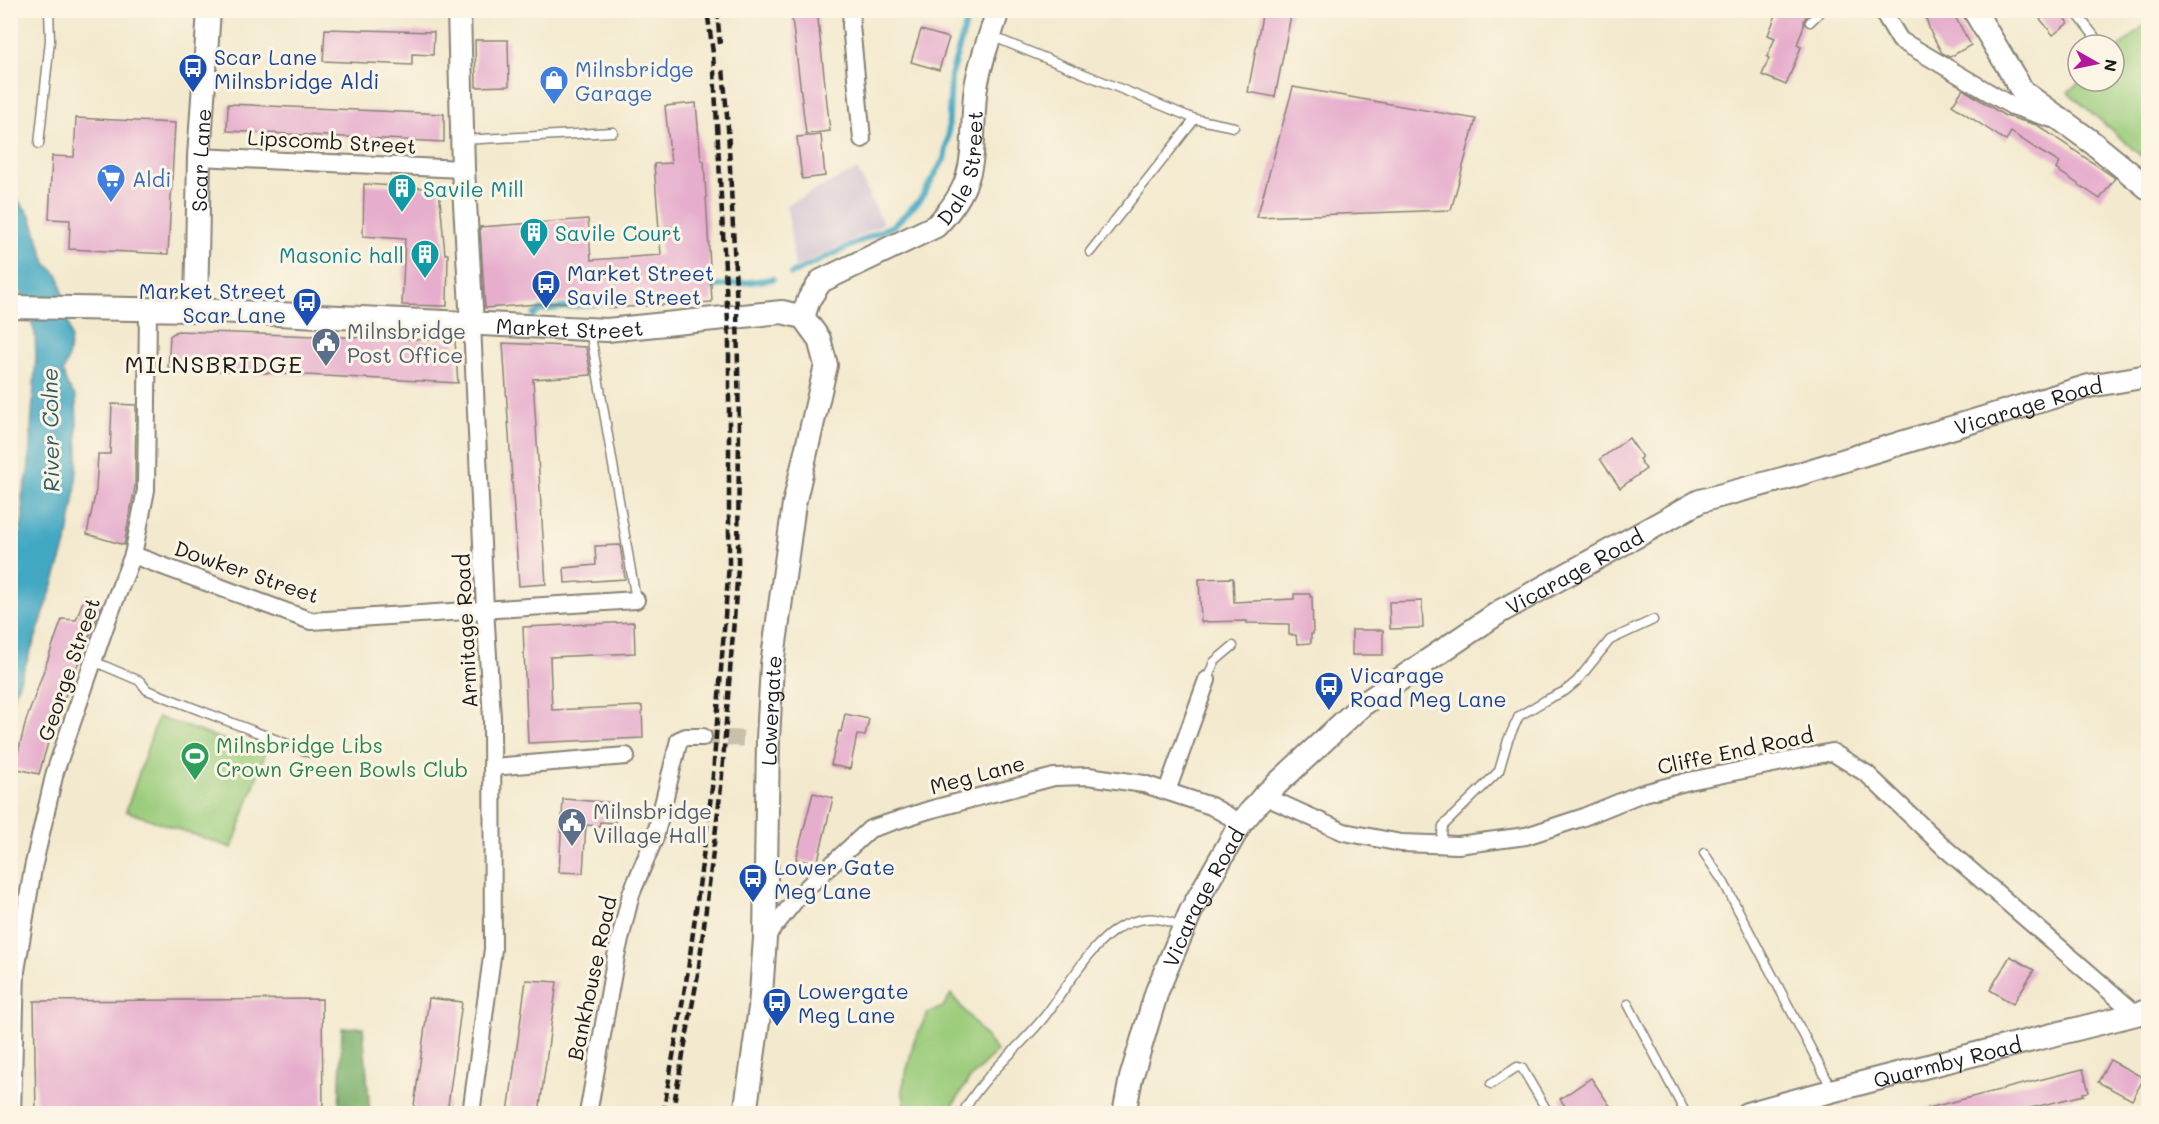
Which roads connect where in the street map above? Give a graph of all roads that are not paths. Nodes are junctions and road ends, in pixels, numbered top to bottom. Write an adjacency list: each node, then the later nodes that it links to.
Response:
1 (48, 10): 19 (lane)
2 (209, 10): 20 (street, Scar Lane)
3 (459, 10): 18 (street)
4 (852, 10): 17 (street)
5 (998, 10): 12 (street, Dale Street)
6 (1822, 10): 10 (lane)
7 (1882, 10): 14 (street)
8 (1974, 10): 14 (street)
9 (2073, 10): 11 (lane)
10 (1810, 22)
11 (2092, 33)
12 (991, 36): 13 (lane); 27 (street, Dale Street)
13 (1195, 119): 15 (lane); 23 (lane)
14 (2066, 123): 22 (street)
15 (1234, 127)
16 (612, 132): 18 (lane)
17 (862, 139)
18 (462, 140): 21 (street)
19 (39, 144)
20 (199, 157): 21 (street, Lipscomb Street); 26 (street, Scar Lane)
21 (463, 169): 28 (street)
22 (2148, 188)
23 (1090, 252)
24 (10, 307): 25 (street, Market Street)
25 (148, 310): 26 (street, Market Street); 31 (street, George Street)
26 (195, 310): 28 (street, Market Street)
27 (803, 317): 29 (street, Market Street); 48 (street, Lowergate)
28 (472, 324): 29 (street, Market Street); 33 (street, Armitage Road)
29 (590, 330): 32 (lane)
30 (2148, 376): 43 (street, Vicarage Road)
31 (133, 555): 33 (street, Dowker Street); 36 (street, George Street)
32 (636, 600): 33 (street, Dowker Street)
33 (485, 609): 41 (street, Armitage Road)
34 (1653, 620): 45 (lane)
35 (1233, 646): 37 (lane)
36 (93, 661): 39 (lane); 53 (street, George Street)
37 (1207, 680): 42 (street)
38 (703, 737): 55 (street, Bankhouse Road)
39 (316, 754)
40 (626, 756): 41 (street)
41 (492, 767): 54 (street, Armitage Road)
42 (1167, 792): 44 (street, Meg Lane); 48 (street, Meg Lane)
43 (1264, 796): 44 (street, Vicarage Road); 45 (street, Cliffe End Road)
44 (1241, 823): 47 (street, Vicarage Road)
45 (1441, 844): 50 (street, Cliffe End Road)
46 (1704, 853): 52 (lane)
47 (1184, 927): 57 (lane); 58 (street, Vicarage Road)
48 (765, 938): 56 (street, Lowergate)
49 (1628, 1004): 60 (lane)
50 (2144, 1019): 52 (street, Quarmby Road)
51 (1491, 1084): 59 (lane)
52 (1832, 1090): 61 (street, Quarmby Road)
53 (12, 1113)
54 (471, 1113)
55 (588, 1113)
56 (745, 1113)
57 (962, 1113)
58 (1124, 1113)
59 (1549, 1113)
60 (1686, 1113)
61 (1747, 1113)

